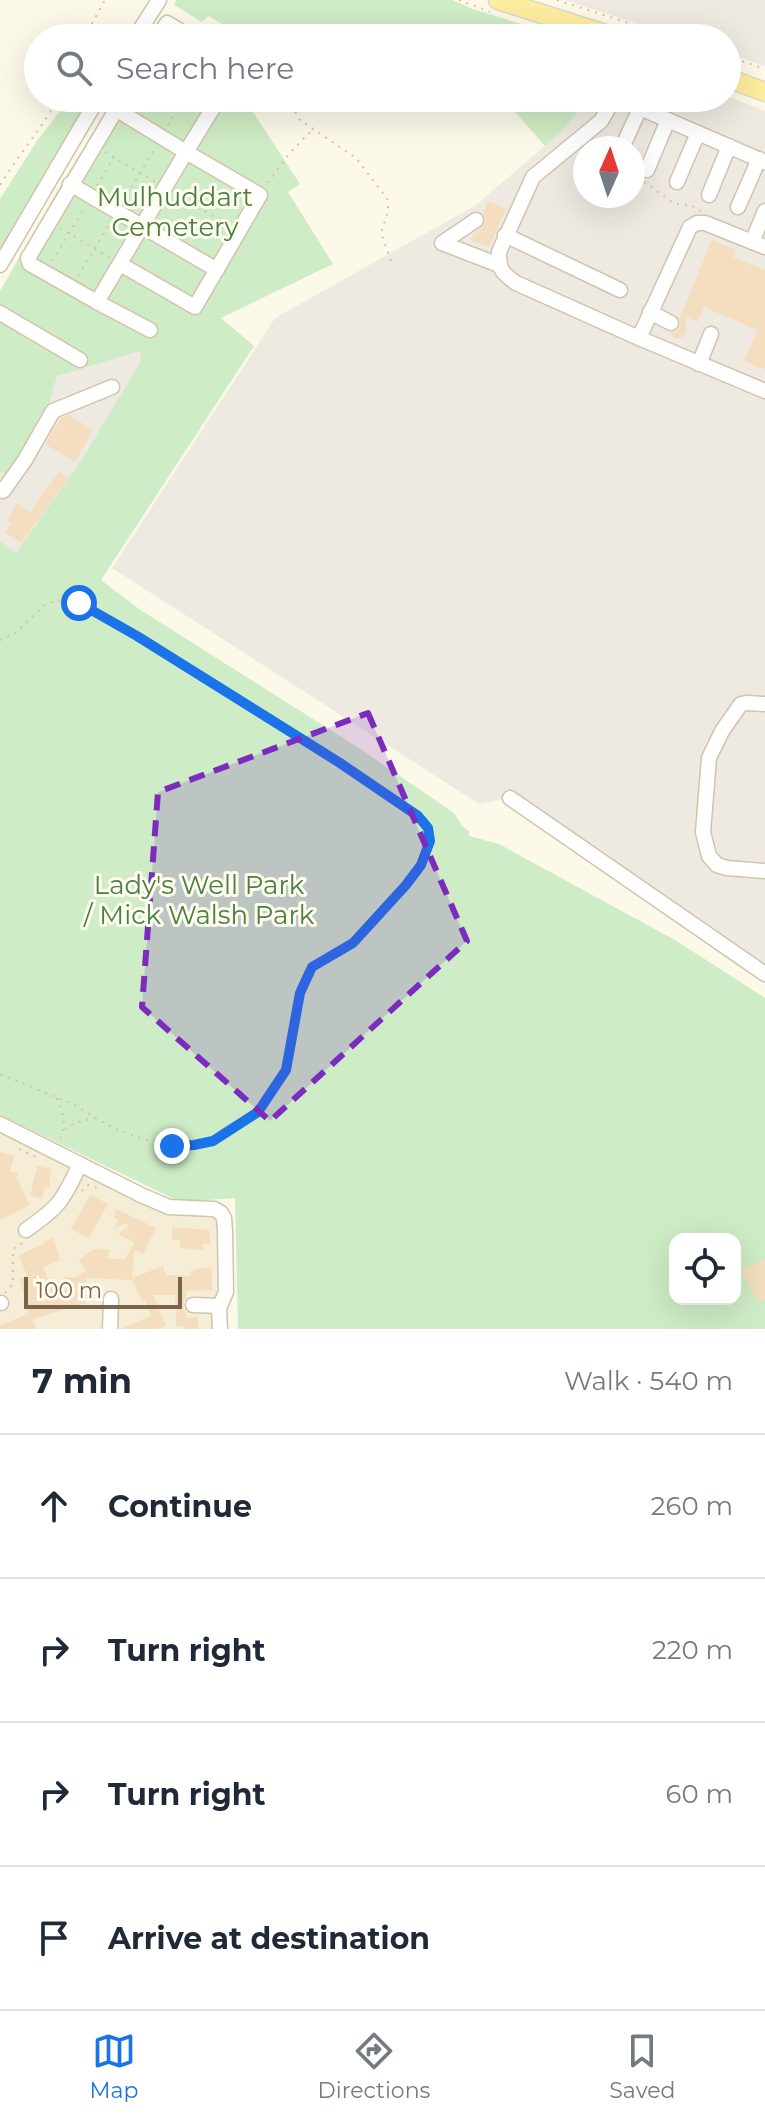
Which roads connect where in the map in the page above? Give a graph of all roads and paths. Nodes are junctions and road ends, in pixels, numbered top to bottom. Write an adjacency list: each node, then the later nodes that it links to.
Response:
1 (105, 0): 5 (path)
2 (159, 0): 6 (street)
3 (498, 0): 7 (main road)
4 (557, 0): 8 (path)
5 (92, 24)
6 (144, 24)
7 (574, 24)
8 (632, 24)
9 (741, 61): 10 (path)
10 (765, 69)
11 (741, 83): 12 (main road)
12 (765, 92)
13 (51, 112): 38 (path)
14 (90, 112): 56 (street)
15 (115, 112): 28 (street)
16 (130, 112): 26 (street)
17 (176, 112): 26 (path)
18 (210, 112): 30 (street)
19 (295, 112): 24 (path)
20 (606, 112): 52 (street)
21 (638, 112): 27 (street)
22 (649, 112): 23 (street)
23 (668, 120): 25 (street); 33 (street)
24 (313, 129): 40 (path); 58 (path)
25 (698, 133): 29 (street); 36 (street)
26 (161, 136): 30 (street); 34 (path)
27 (627, 136)
28 (94, 146): 31 (path); 37 (street)
29 (729, 146): 32 (street); 41 (street)
30 (186, 152): 39 (street); 40 (street)
31 (114, 157): 34 (path); 42 (path)
32 (762, 160): 43 (street)
33 (645, 167)
34 (140, 173): 39 (path); 45 (path)
35 (645, 176): 46 (path)
36 (677, 182)
37 (70, 184): 42 (street); 48 (street)
38 (0, 185)
39 (169, 190): 49 (street); 50 (path)
40 (260, 195): 50 (street)
41 (709, 195)
42 (91, 196): 45 (street); 51 (path)
43 (738, 207)
44 (765, 211): 53 (street)
45 (117, 212): 49 (street); 54 (path)
46 (709, 214)
47 (476, 220): 57 (street)
48 (49, 221): 51 (path); 60 (street)
49 (142, 227): 55 (street); 59 (street)
50 (239, 231): 59 (street)
51 (69, 233): 54 (path); 60 (path)
52 (505, 235): 57 (street); 62 (street)
53 (758, 244): 64 (street)
54 (95, 249): 55 (path); 61 (path)
55 (120, 264): 59 (street); 63 (street)
56 (0, 265)
57 (499, 265): 69 (street)
58 (393, 266)
59 (217, 270)
60 (45, 272): 61 (street)
61 (72, 287): 63 (street)
62 (620, 290)
63 (97, 302): 67 (street)
64 (650, 312): 66 (street); 69 (street)
65 (0, 313): 70 (street)
66 (671, 323)
67 (150, 330)
68 (711, 334): 71 (street)
69 (639, 338): 71 (street)
70 (80, 360)
71 (699, 364): 73 (street)
72 (112, 387): 74 (street)
73 (765, 391)
74 (0, 489)
75 (0, 640): 82 (path)
76 (765, 704): 78 (street)
77 (510, 798): 79 (street)
78 (765, 871)
79 (765, 974)
80 (0, 1074): 81 (path)
81 (57, 1097): 82 (path); 84 (path)
82 (96, 1118): 84 (path)
83 (0, 1124): 88 (street)
84 (64, 1131): 85 (path)
85 (57, 1144)
86 (18, 1148): 87 (path)
87 (45, 1160)
88 (80, 1164): 91 (street); 95 (street)
89 (102, 1190): 90 (path)
90 (79, 1195)
91 (23, 1239): 93 (path)
92 (111, 1299): 96 (street)
93 (1, 1303)
94 (193, 1305): 95 (street)
95 (220, 1306): 97 (street)
96 (110, 1329)
97 (220, 1329)

